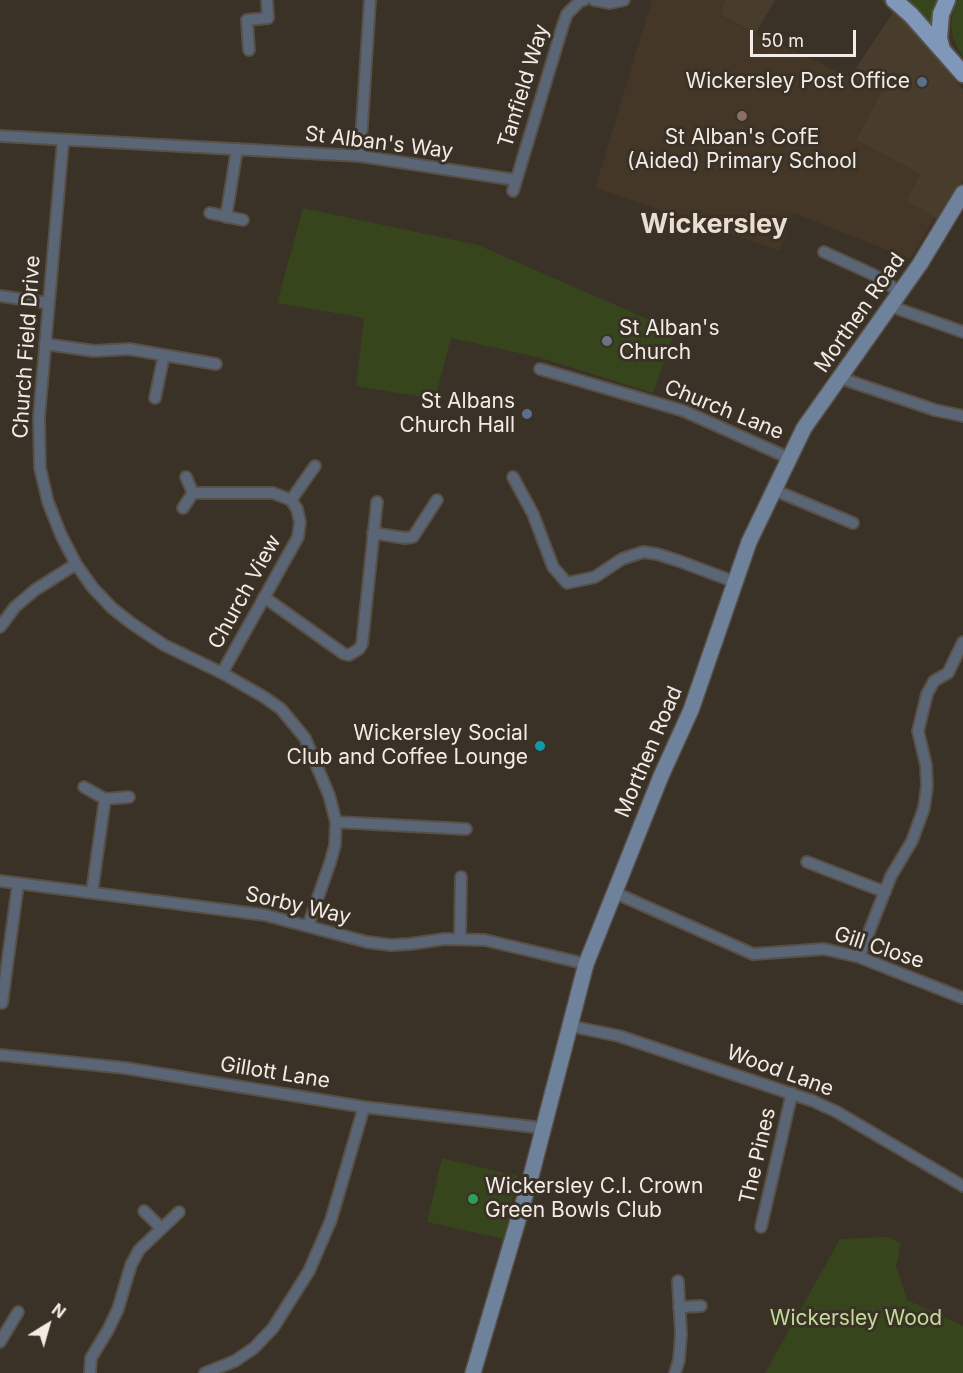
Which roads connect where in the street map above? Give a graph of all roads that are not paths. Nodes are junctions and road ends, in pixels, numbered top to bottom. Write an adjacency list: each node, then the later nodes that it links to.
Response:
1 (267, 0): 8 (street)
2 (370, 0): 14 (street)
3 (584, 0): 15 (street, Tanfield Way)
4 (594, 0): 5 (street)
5 (624, 0)
6 (894, 0): 9 (main road)
7 (947, 0): 9 (main road)
8 (249, 50)
9 (942, 50): 10 (main road)
10 (963, 74)
11 (0, 136): 12 (street, St Alban's Way)
12 (63, 141): 13 (street, St Alban's Way); 25 (street, Church Field Drive)
13 (237, 149): 14 (street, St Alban's Way); 18 (street)
14 (360, 156): 15 (street, St Alban's Way)
15 (515, 186)
16 (963, 193): 21 (main road, Morthen Road)
17 (210, 213): 18 (street)
18 (226, 217): 19 (street)
19 (243, 220)
20 (824, 252): 21 (street)
21 (900, 292): 26 (main road, Morthen Road)
22 (0, 296): 23 (street)
23 (24, 299): 24 (street); 25 (street)
24 (0, 301)
25 (48, 303): 28 (street, Church Field Drive)
26 (890, 306): 27 (street); 32 (main road, Morthen Road)
27 (963, 332)
28 (45, 344): 29 (street); 47 (street, Church Field Drive)
29 (164, 355): 30 (street); 33 (street)
30 (216, 364)
31 (540, 369): 35 (street, Church Lane)
32 (840, 378): 34 (street); 35 (main road, Morthen Road)
33 (155, 398)
34 (963, 416)
35 (789, 458): 39 (main road, Morthen Road)
36 (315, 466): 41 (street)
37 (186, 477): 40 (street)
38 (513, 477): 48 (street)
39 (774, 490): 45 (street); 48 (main road, Morthen Road)
40 (193, 493): 41 (street); 44 (street)
41 (291, 500): 49 (street, Church View)
42 (437, 500): 46 (street)
43 (377, 502): 46 (street)
44 (183, 508)
45 (853, 523)
46 (374, 533): 49 (street)
47 (76, 564): 50 (street); 52 (street, Church Field Drive)
48 (735, 582): 63 (main road, Morthen Road)
49 (264, 597): 52 (street, Church View)
50 (0, 627)
51 (963, 642): 64 (street)
52 (222, 673): 56 (street, Church Field Drive)
53 (84, 787): 55 (street)
54 (129, 797): 55 (street)
55 (105, 799): 62 (street)
56 (336, 822): 57 (street); 65 (street, Church Field Drive)
57 (466, 829)
58 (807, 862): 64 (street)
59 (461, 877): 66 (street)
60 (0, 881): 61 (street, Sorby Way)
61 (18, 884): 62 (street, Sorby Way); 69 (street)
62 (92, 892): 65 (street, Sorby Way)
63 (613, 892): 67 (street, Gill Close); 68 (main road, Morthen Road)
64 (885, 892): 67 (street)
65 (308, 926): 66 (street, Sorby Way)
66 (460, 938): 68 (street, Sorby Way)
67 (859, 957): 70 (street, Gill Close)
68 (586, 964): 72 (main road, Morthen Road)
69 (2, 988): 71 (street)
70 (963, 998)
71 (2, 1002)
72 (570, 1026): 74 (street, Wood Lane); 76 (main road, Morthen Road)
73 (0, 1055): 75 (street, Gillott Lane)
74 (792, 1093): 77 (street, Wood Lane); 80 (street, The Pines)
75 (364, 1107): 76 (street, Gillott Lane); 87 (street)
76 (543, 1128): 89 (main road, Morthen Road)
77 (963, 1186)
78 (144, 1211): 81 (street)
79 (179, 1212): 81 (street)
80 (761, 1227)
81 (161, 1228): 88 (street)
82 (678, 1281): 83 (street)
83 (680, 1306): 84 (street); 90 (street)
84 (701, 1306)
85 (18, 1312): 86 (street)
86 (0, 1342)
87 (210, 1372)
88 (90, 1373)
89 (473, 1373)
90 (675, 1373)

